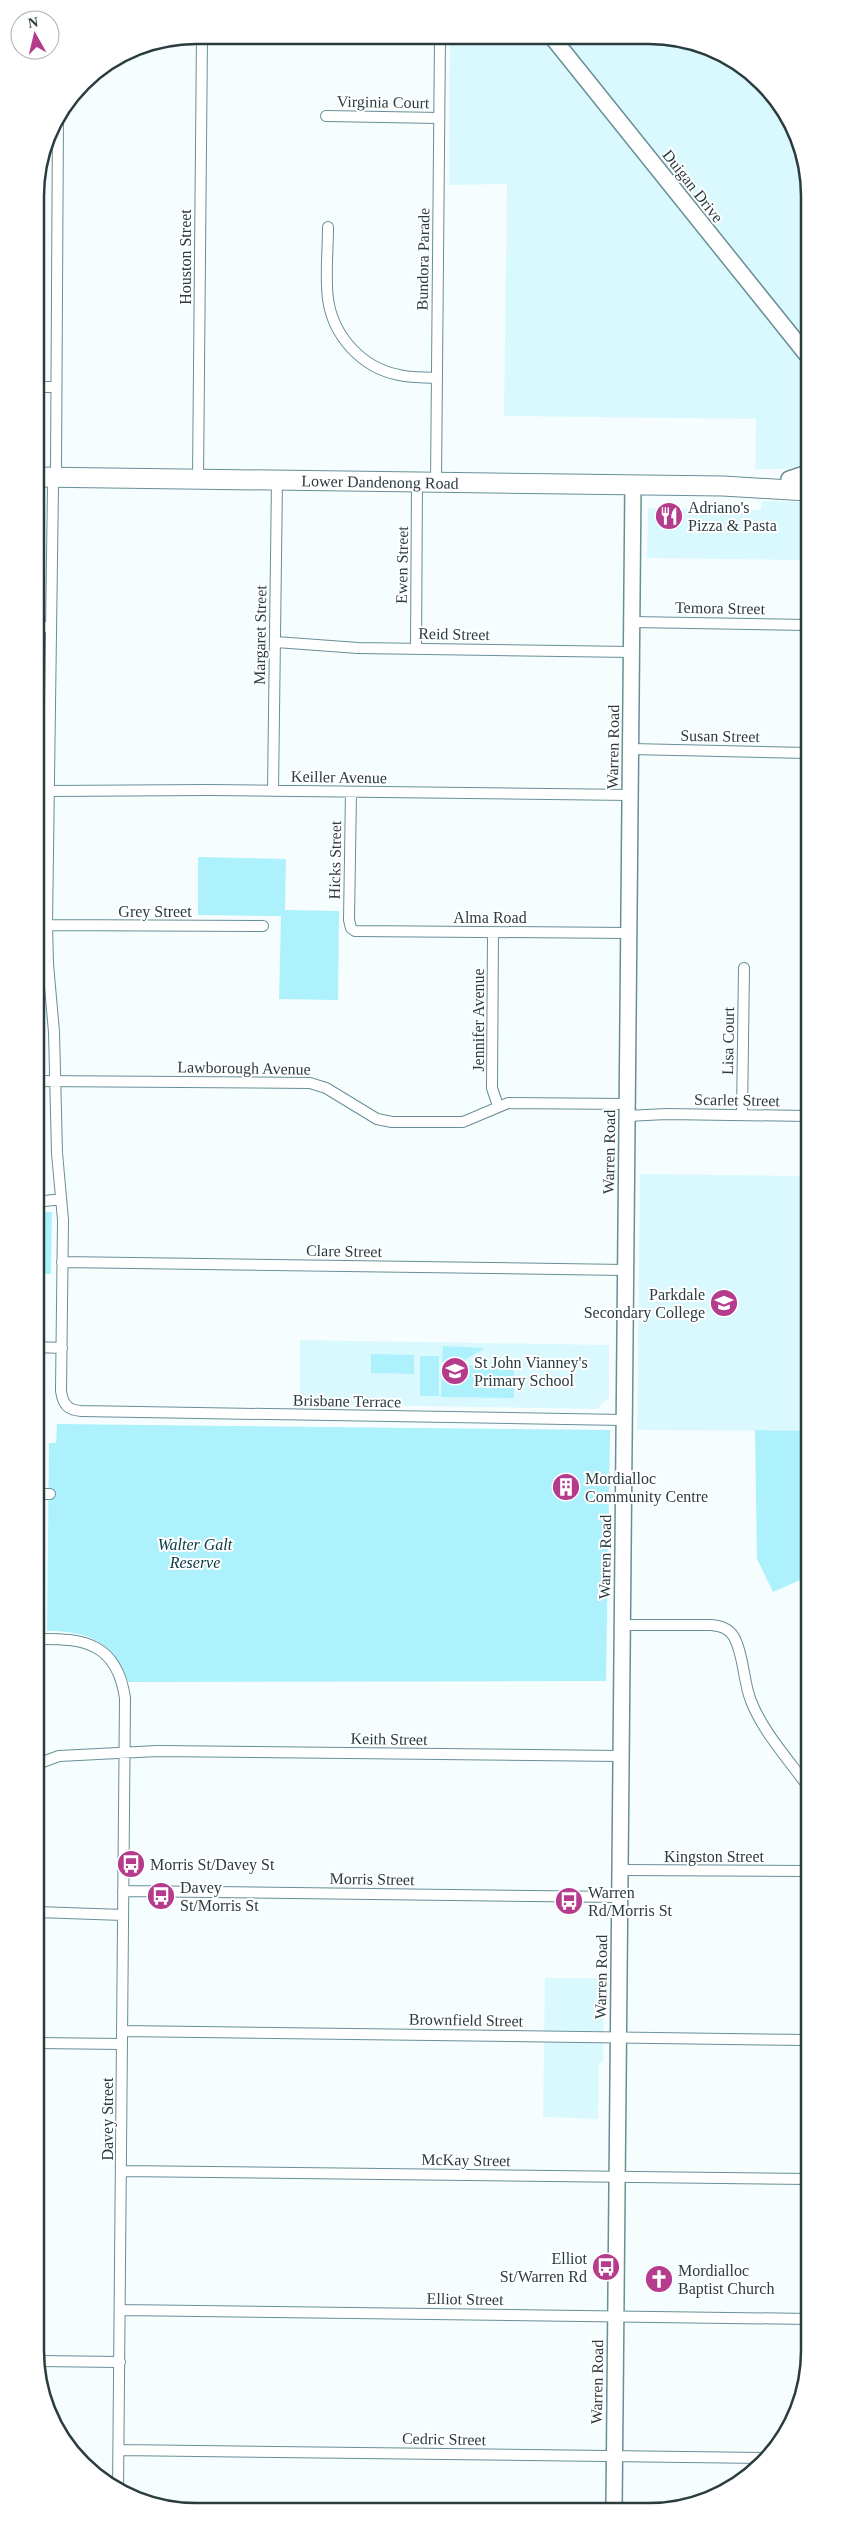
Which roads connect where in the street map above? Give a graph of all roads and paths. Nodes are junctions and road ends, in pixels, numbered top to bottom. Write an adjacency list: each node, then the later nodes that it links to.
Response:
1 (202, 44): 13 (street, Houston Street)
2 (440, 44): 5 (street, Bundora Parade)
3 (558, 44): 8 (street, Duigan Drive)
4 (326, 116): 5 (street, Virginia Court)
5 (439, 118): 9 (street, Bundora Parade)
6 (58, 131): 11 (street)
7 (328, 227): 9 (street)
8 (801, 348)
9 (437, 378): 17 (street, Bundora Parade)
10 (44, 387): 11 (street)
11 (56, 387): 12 (street)
12 (45, 478): 13 (highway, Lower Dandenong Road); 24 (street)
13 (198, 479): 15 (highway, Lower Dandenong Road)
14 (798, 479): 19 (highway, Lower Dandenong Road)
15 (277, 480): 16 (highway, Lower Dandenong Road); 25 (street, Margaret Street)
16 (417, 482): 17 (highway, Lower Dandenong Road); 26 (street, Ewen Street)
17 (436, 482): 18 (highway, Lower Dandenong Road)
18 (634, 485): 19 (highway, Lower Dandenong Road); 21 (street, Warren Road)
19 (723, 486): 20 (highway, Lower Dandenong Road)
20 (801, 491)
21 (632, 622): 22 (street, Temora Street); 27 (street, Warren Road)
22 (801, 625)
23 (44, 627): 24 (street)
24 (49, 627): 29 (street)
25 (276, 642): 26 (street, Reid Street); 33 (street, Margaret Street)
26 (416, 648): 27 (street, Reid Street)
27 (632, 652): 30 (street, Warren Road)
28 (44, 736): 29 (street)
29 (49, 736): 32 (street)
30 (631, 749): 31 (street, Susan Street); 35 (street, Warren Road)
31 (801, 753)
32 (48, 791): 33 (street, Keiller Avenue); 36 (street)
33 (273, 791): 34 (street, Keiller Avenue)
34 (351, 792): 35 (street, Keiller Avenue); 38 (street, Hicks Street)
35 (630, 795): 40 (street, Warren Road)
36 (48, 925): 37 (street, Grey Street); 42 (street)
37 (263, 926)
38 (351, 928): 39 (street, Alma Road)
39 (493, 932): 40 (street, Alma Road); 46 (street, Jennifer Avenue)
40 (628, 933): 47 (street, Warren Road)
41 (44, 964): 42 (street)
42 (48, 964): 45 (street)
43 (744, 968): 48 (street, Lisa Court)
44 (44, 1080): 45 (street, Lawborough Avenue)
45 (56, 1081): 46 (street, Lawborough Avenue); 50 (street)
46 (498, 1106): 47 (street, Lawborough Avenue)
47 (627, 1110): 48 (street, Scarlet Street); 53 (street, Warren Road)
48 (742, 1115): 49 (street, Scarlet Street)
49 (801, 1116)
50 (62, 1200): 51 (street); 52 (street)
51 (44, 1201)
52 (62, 1262): 53 (street, Clare Street); 55 (street)
53 (625, 1270): 56 (street, Warren Road)
54 (44, 1348): 55 (street)
55 (62, 1348): 56 (street, Brisbane Terrace)
56 (623, 1420): 59 (street, Warren Road)
57 (44, 1494): 58 (street)
58 (50, 1494)
59 (621, 1625): 62 (street, Warren Road); 64 (street)
60 (44, 1638): 61 (street, Davey Street)
61 (125, 1753): 62 (street, Keith Street); 63 (street, Keith Street); 67 (street, Davey Street)
62 (620, 1756): 65 (street, Warren Road)
63 (44, 1761)
64 (801, 1777)
65 (619, 1870): 66 (street, Kingston Street); 68 (street, Warren Road)
66 (801, 1872)
67 (124, 1891): 68 (street, Morris Street); 70 (street, Davey Street)
68 (619, 1897): 72 (street, Warren Road)
69 (44, 1912): 70 (street)
70 (124, 1914): 71 (street, Davey Street)
71 (122, 2031): 72 (street, Brownfield Street); 75 (street, Davey Street)
72 (618, 2037): 73 (street, Brownfield Street); 77 (street, Warren Road)
73 (801, 2040)
74 (44, 2043): 75 (street)
75 (122, 2044): 76 (street, Davey Street)
76 (122, 2171): 77 (street, McKay Street); 79 (street, Davey Street)
77 (616, 2176): 78 (street, McKay Street); 80 (street, Warren Road)
78 (801, 2179)
79 (120, 2310): 80 (street, Elliot Street); 83 (street, Davey Street)
80 (616, 2316): 81 (street, Elliot Street); 85 (street, Warren Road)
81 (801, 2319)
82 (44, 2361): 83 (street)
83 (120, 2362): 84 (street, Davey Street)
84 (119, 2450): 85 (street, Cedric Street); 87 (street, Davey Street)
85 (614, 2456): 86 (street, Cedric Street); 88 (street, Warren Road)
86 (758, 2458)
87 (118, 2482)
88 (614, 2503)

